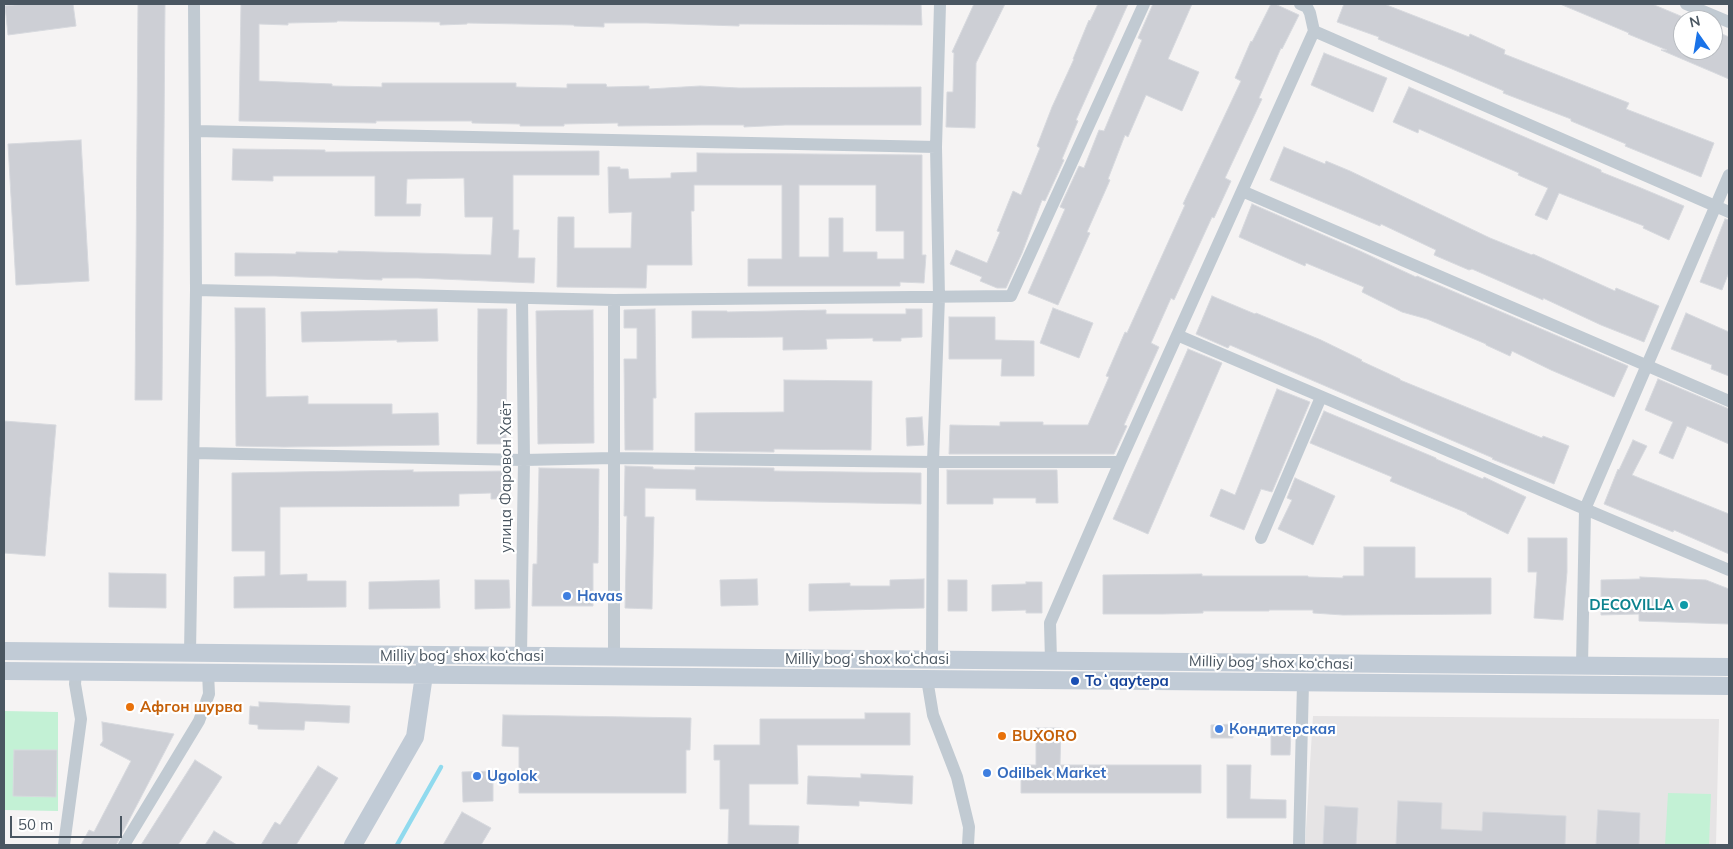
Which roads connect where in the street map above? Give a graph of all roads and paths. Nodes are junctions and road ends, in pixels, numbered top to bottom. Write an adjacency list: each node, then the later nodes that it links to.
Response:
1 (194, 4): 8 (street)
2 (940, 4): 9 (street)
3 (1144, 4): 15 (street)
4 (1300, 4): 7 (street)
5 (1686, 4): 6 (street)
6 (1729, 22)
7 (1314, 31): 11 (street); 12 (street)
8 (195, 131): 9 (street); 14 (street)
9 (936, 147): 15 (street)
10 (1729, 175): 12 (street)
11 (1242, 191): 18 (street); 19 (street)
12 (1715, 206): 13 (street); 19 (street)
13 (1729, 212)
14 (196, 290): 16 (street); 22 (street)
15 (939, 297): 17 (street); 25 (street)
16 (522, 298): 17 (street); 24 (street, улица Фаровон Хаёт)
17 (614, 300): 23 (street)
18 (1178, 335): 20 (street); 26 (street)
19 (1646, 366): 21 (street); 27 (street)
20 (1321, 396): 27 (street); 28 (street)
21 (1729, 401)
22 (194, 453): 24 (street); 31 (street)
23 (613, 458): 24 (street); 25 (street); 34 (street)
24 (524, 460): 33 (street, улица Фаровон Хаёт)
25 (933, 462): 26 (street); 35 (street)
26 (1120, 462): 36 (street)
27 (1585, 509): 29 (street); 38 (street)
28 (1261, 538)
29 (1729, 570)
30 (4, 652): 31 (main road, Milliy bog‘ shox ko‘chasi)
31 (190, 653): 32 (main road, Milliy bog‘ shox ko‘chasi)
32 (425, 656): 33 (main road, Milliy bog‘ shox ko‘chasi); 43 (main road)
33 (521, 656): 34 (main road, Milliy bog‘ shox ko‘chasi)
34 (614, 657): 35 (main road, Milliy bog‘ shox ko‘chasi)
35 (932, 660): 36 (main road, Milliy bog‘ shox ko‘chasi)
36 (1051, 661): 37 (main road, Milliy bog‘ shox ko‘chasi)
37 (1152, 662): 38 (main road, Milliy bog‘ shox ko‘chasi); 45 (main road)
38 (1582, 666): 39 (main road, Milliy bog‘ shox ko‘chasi); 47 (main road)
39 (1729, 667)
40 (4, 671): 41 (main road, Milliy bog‘ shox ko‘chasi)
41 (76, 672): 42 (main road, Milliy bog‘ shox ko‘chasi); 49 (street)
42 (208, 673): 43 (main road, Milliy bog‘ shox ko‘chasi); 50 (street)
43 (424, 675): 44 (main road, Milliy bog‘ shox ko‘chasi); 51 (main road)
44 (927, 679): 45 (main road, Milliy bog‘ shox ko‘chasi); 52 (street)
45 (1153, 681): 46 (main road, Milliy bog‘ shox ko‘chasi)
46 (1303, 683): 47 (main road, Milliy bog‘ shox ko‘chasi); 53 (street)
47 (1582, 685): 48 (main road, Milliy bog‘ shox ko‘chasi)
48 (1729, 686)
49 (64, 845)
50 (124, 845)
51 (353, 845)
52 (968, 845)
53 (1299, 845)

